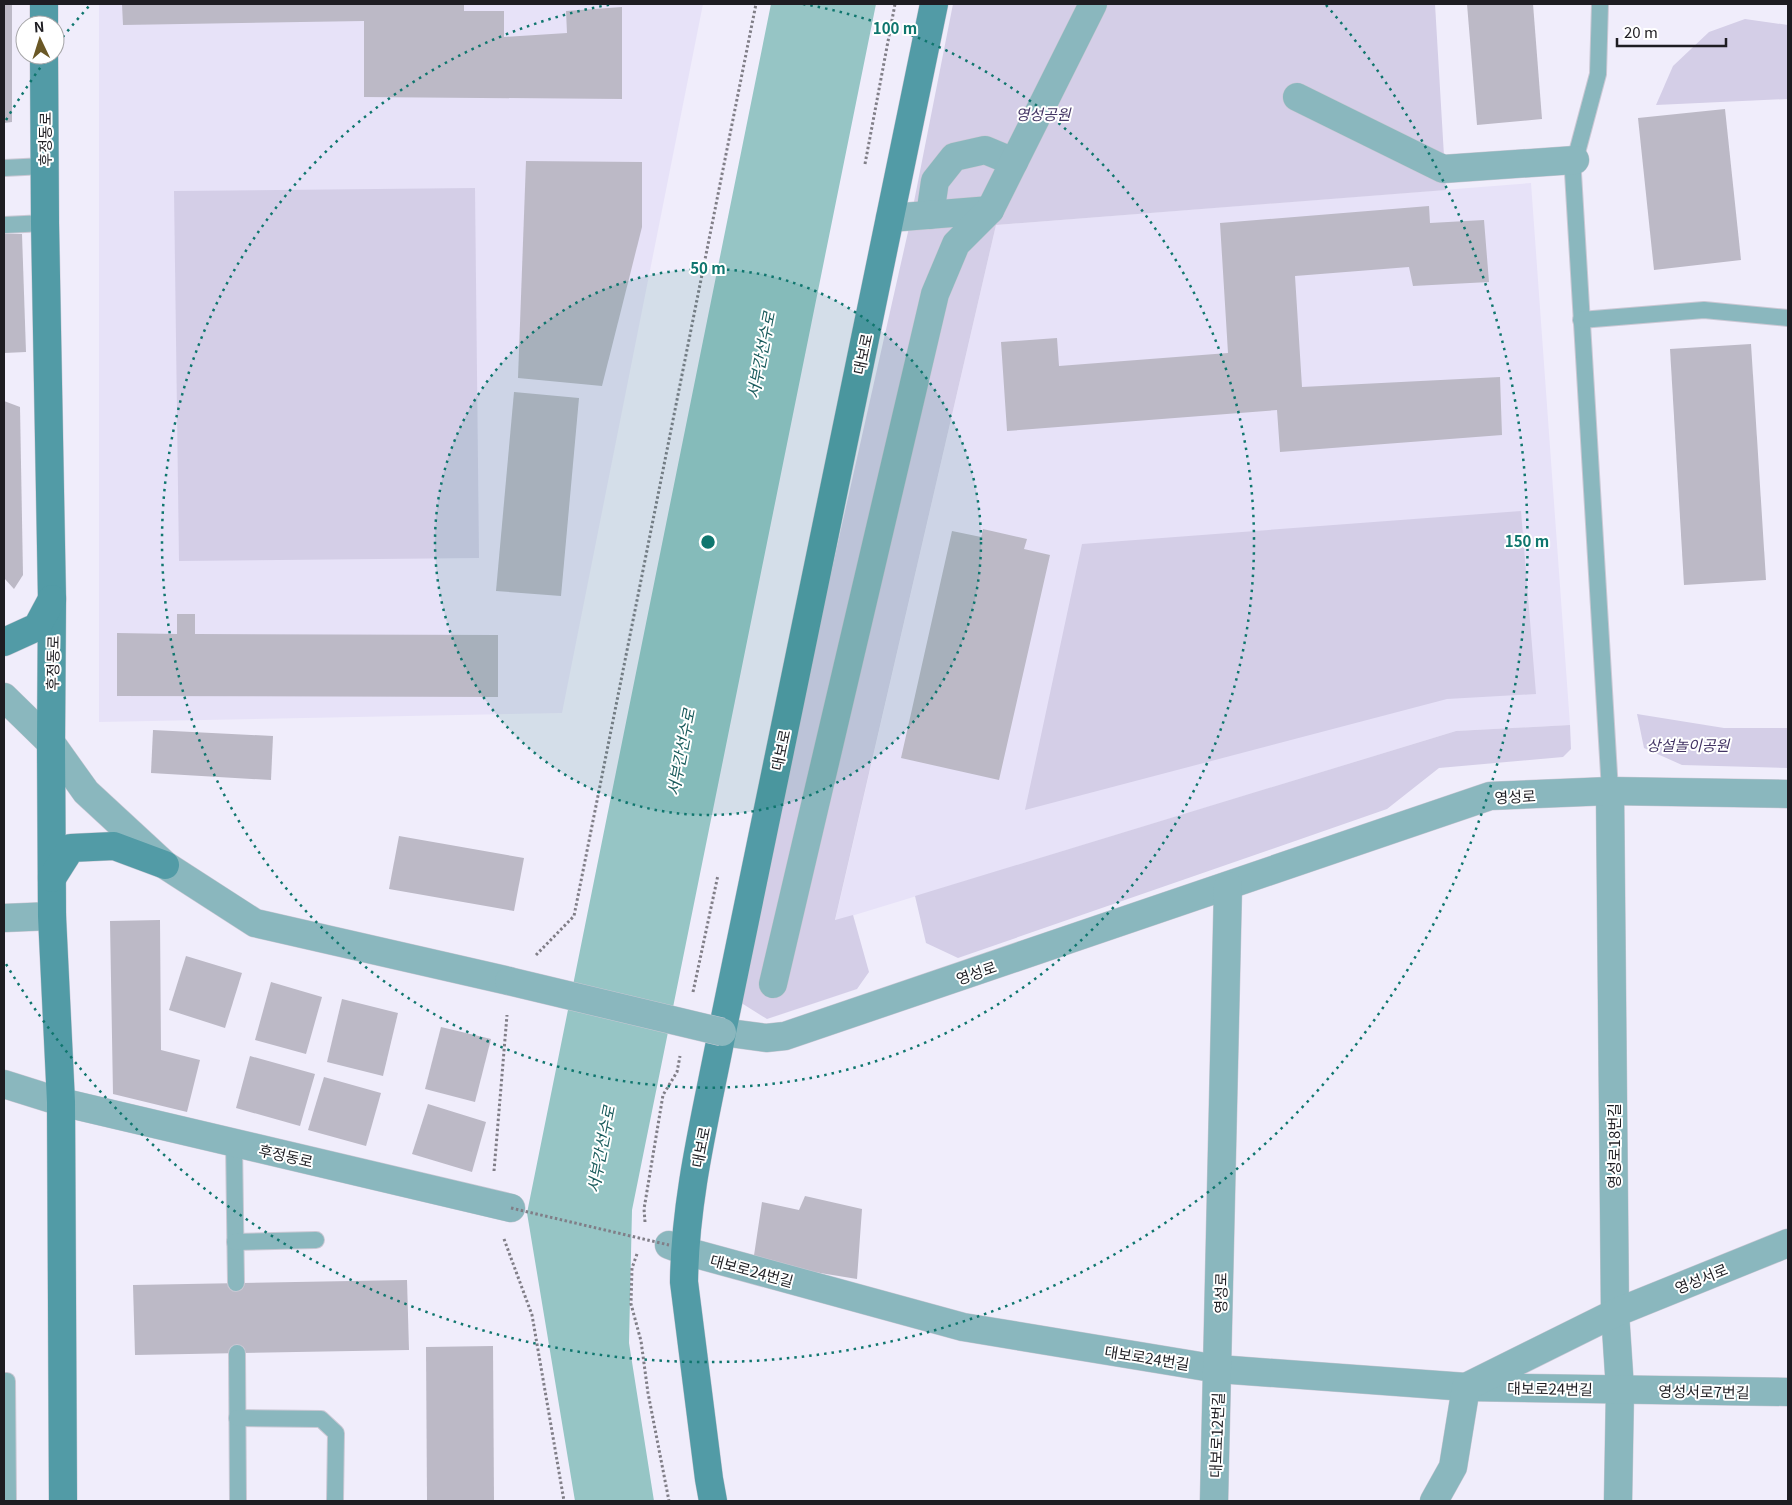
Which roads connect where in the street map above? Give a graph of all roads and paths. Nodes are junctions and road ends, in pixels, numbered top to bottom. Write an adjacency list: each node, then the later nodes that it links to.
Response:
1 (756, 4): 32 (path)
2 (895, 4): 10 (path)
3 (934, 4): 15 (street, 대보로)
4 (1093, 4): 9 (street)
5 (1600, 4): 8 (lane)
6 (44, 65): 11 (street, 후정동로)
7 (1297, 97): 8 (street)
8 (1575, 160): 19 (lane)
9 (1014, 162): 13 (street); 14 (street)
10 (865, 165)
11 (44, 166): 12 (lane); 16 (street, 후정동로)
12 (4, 168)
13 (990, 210): 14 (street); 33 (street)
14 (930, 215): 15 (street)
15 (890, 218): 35 (street, 대보로)
16 (45, 223): 17 (lane); 20 (street, 후정동로)
17 (4, 225)
18 (1788, 318): 19 (lane)
19 (1582, 320): 24 (lane)
20 (52, 599): 21 (street); 23 (street, 후정동로)
21 (4, 642)
22 (4, 697): 23 (street, 영성로)
23 (51, 743): 26 (street, 영성로); 28 (street, 후정동로)
24 (1610, 791): 25 (street, 영성로); 29 (street, 영성로); 49 (street, 영성로18번길)
25 (1788, 794)
26 (166, 865): 28 (street); 32 (street, 영성로)
27 (720, 866): 34 (path)
28 (52, 878): 30 (street, 후정동로)
29 (1228, 886): 35 (street, 영성로); 51 (street, 영성로)
30 (52, 916): 31 (street); 38 (street, 후정동로)
31 (4, 918)
32 (510, 981): 35 (street, 영성로, bridge); 40 (path)
33 (773, 984)
34 (692, 999)
35 (722, 1032): 46 (street, 대보로)
36 (680, 1054): 41 (path)
37 (4, 1084): 38 (street)
38 (61, 1102): 39 (street, 후정동로); 58 (street, 후정동로)
39 (234, 1142): 40 (street, 후정동로); 43 (lane)
40 (501, 1206): 46 (path, bridge); 61 (path)
41 (645, 1226)
42 (316, 1240): 43 (lane)
43 (235, 1242): 48 (lane)
44 (642, 1242): 46 (path)
45 (1788, 1242): 49 (street, 영성서로)
46 (666, 1244): 51 (street, 대보로24번길); 63 (street, 대보로)
47 (639, 1251): 62 (path)
48 (236, 1283)
49 (1614, 1313): 53 (street, 영성서로); 54 (street, 영성로18번길)
50 (237, 1353): 56 (lane)
51 (1218, 1369): 53 (street, 대보로24번길); 64 (street, 대보로12번길)
52 (4, 1381): 57 (lane)
53 (1466, 1387): 54 (street, 대보로24번길); 65 (street)
54 (1620, 1389): 55 (street, 영성서로7번길); 66 (street, 영성로18번길)
55 (1788, 1392)
56 (237, 1418): 59 (lane); 60 (lane)
57 (8, 1501)
58 (63, 1501)
59 (238, 1501)
60 (335, 1501)
61 (564, 1501)
62 (669, 1501)
63 (713, 1501)
64 (1214, 1501)
65 (1434, 1501)
66 (1618, 1501)

